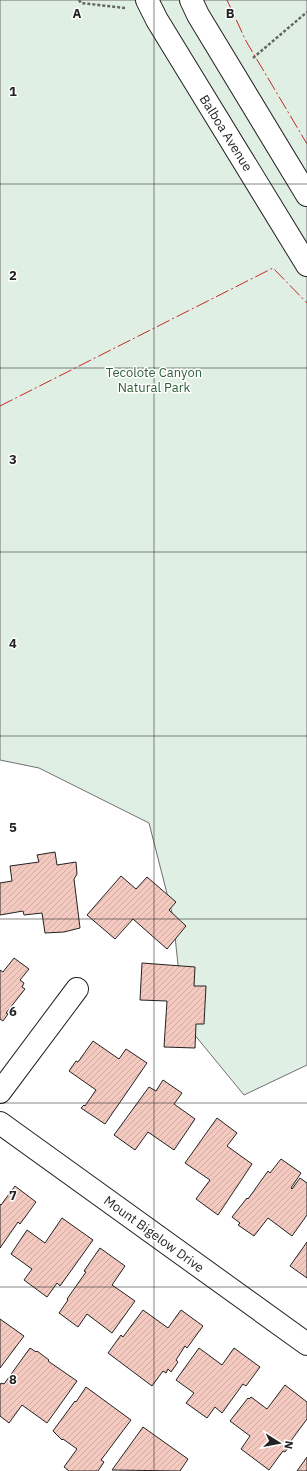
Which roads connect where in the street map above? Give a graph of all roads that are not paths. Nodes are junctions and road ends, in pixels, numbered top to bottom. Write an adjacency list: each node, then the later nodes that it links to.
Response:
1 (191, 0): 3 (main road)
2 (150, 6): 4 (main road, Balboa Avenue)
3 (307, 195)
4 (307, 265)
5 (77, 989): 6 (main road)
6 (0, 1092)
7 (0, 1123): 8 (main road, Mount Bigelow Drive)
8 (307, 1344)

